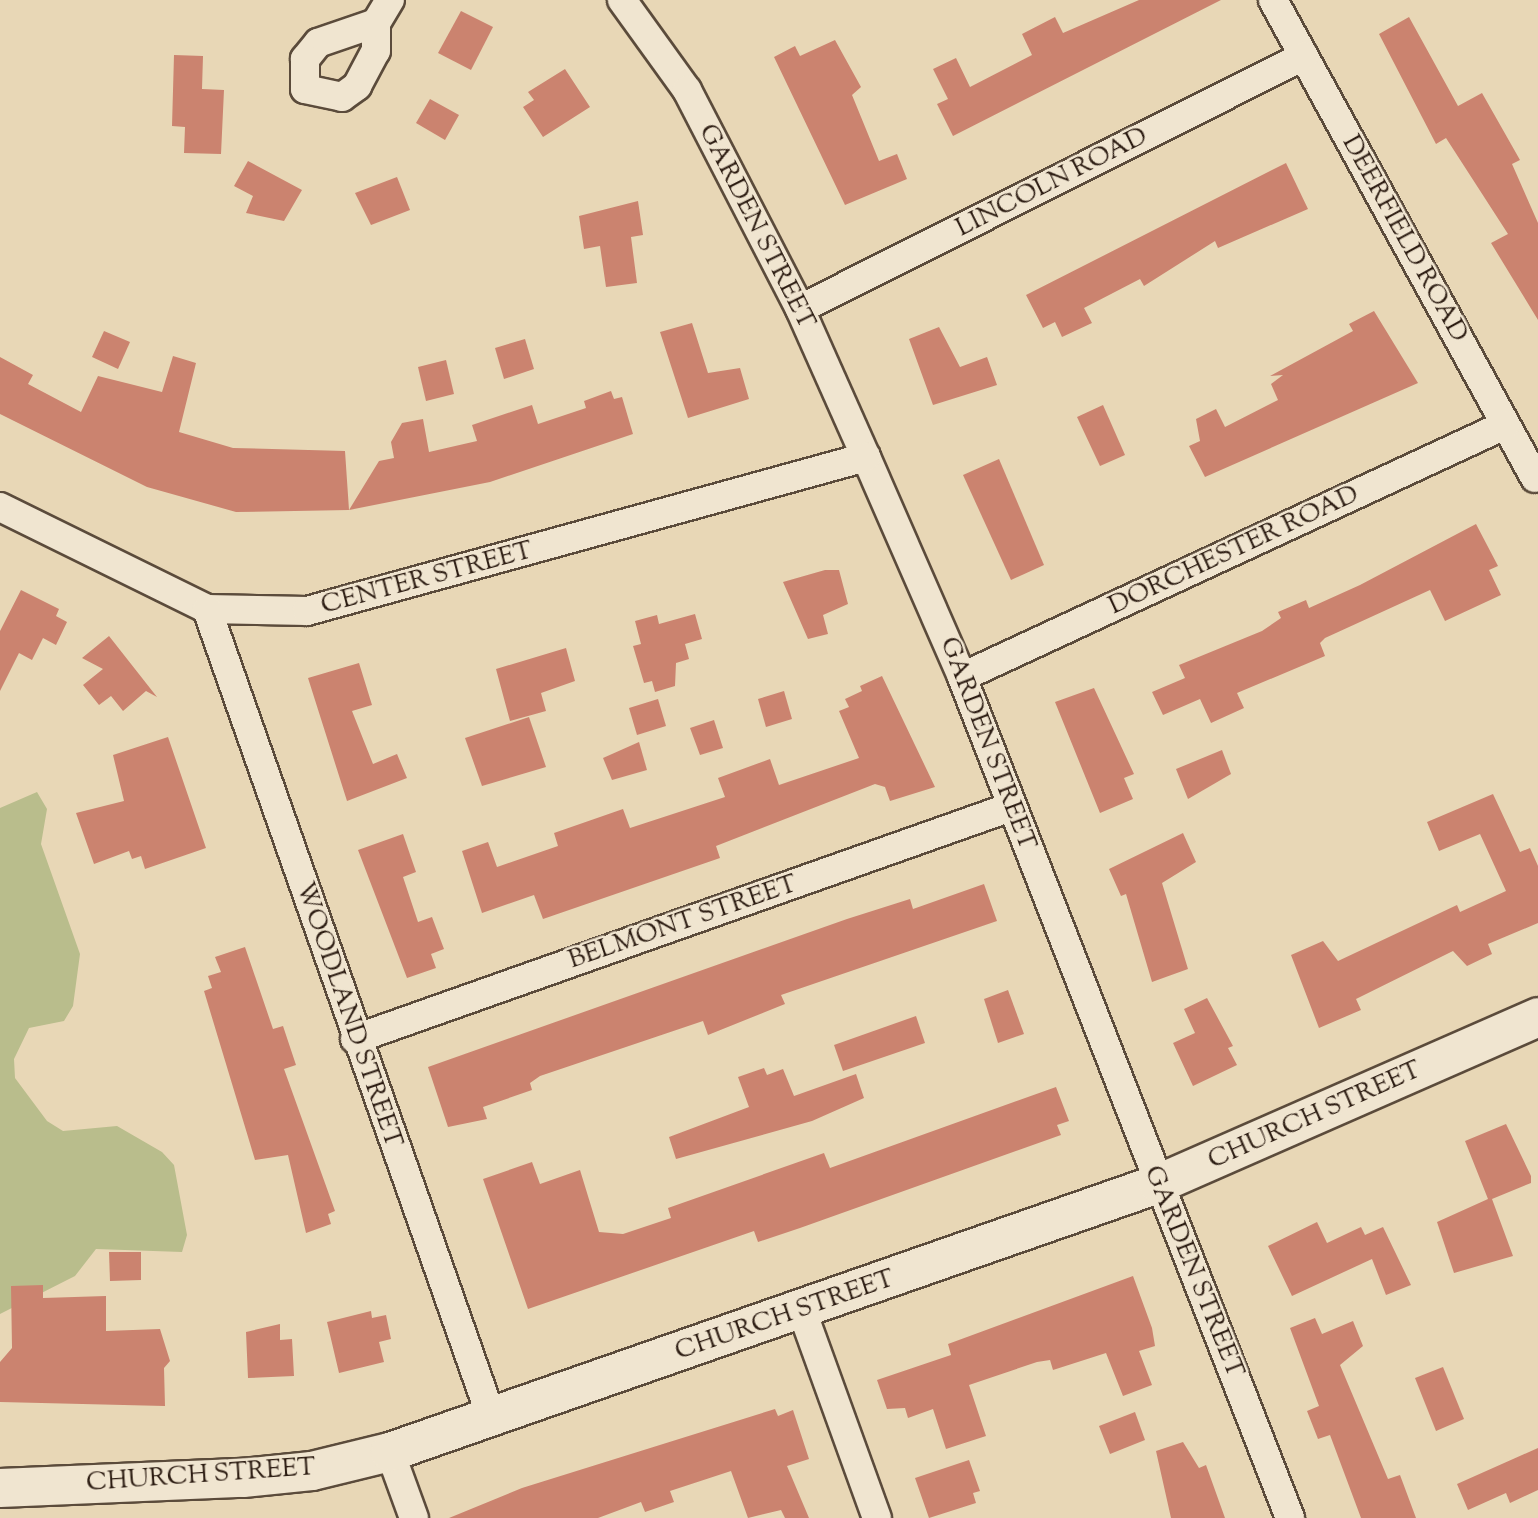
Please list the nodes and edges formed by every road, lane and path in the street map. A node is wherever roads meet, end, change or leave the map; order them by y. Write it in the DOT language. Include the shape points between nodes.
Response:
graph roads {
  1 [pos="622,0"];
  2 [pos="1273,0"];
  3 [pos="1304,56"];
  4 [pos="800,309"];
  5 [pos="1505,425"];
  6 [pos="866,457"];
  7 [pos="1535,478"];
  8 [pos="0,507"];
  9 [pos="207,610"];
  10 [pos="962,677"];
  11 [pos="1011,807"];
  12 [pos="1538,1017"];
  13 [pos="355,1040"];
  14 [pos="1158,1185"];
  15 [pos="802,1311"];
  16 [pos="492,1419"];
  17 [pos="390,1452"];
  18 [pos="0,1488"];
  19 [pos="414,1518"];
  20 [pos="877,1518"];
  21 [pos="1290,1518"];
  1 -- 4 [label="street, GARDEN STREET" via="687,90"];
  2 -- 3 [label="street, DEERFIELD ROAD"];
  3 -- 4 [label="street, LINCOLN ROAD"];
  3 -- 5 [label="street, DEERFIELD ROAD"];
  4 -- 6 [label="street, GARDEN STREET"];
  5 -- 7 [label="street, DEERFIELD ROAD"];
  5 -- 10 [label="street, DORCHESTER ROAD"];
  6 -- 9 [label="street, CENTER STREET" via="359,601 307,611"];
  6 -- 10 [label="street, GARDEN STREET"];
  8 -- 9 [label="street, CENTER STREET"];
  9 -- 13 [label="street, WOODLAND STREET"];
  10 -- 11 [label="street, GARDEN STREET"];
  11 -- 13 [label="street, BELMONT STREET"];
  11 -- 14 [label="street, GARDEN STREET"];
  12 -- 14 [label="street, CHURCH STREET"];
  13 -- 16 [label="street, WOODLAND STREET"];
  14 -- 15 [label="street, CHURCH STREET"];
  14 -- 21 [label="street, GARDEN STREET"];
  15 -- 16 [label="street, CHURCH STREET"];
  15 -- 20 [label="street"];
  16 -- 17 [label="street, CHURCH STREET"];
  17 -- 18 [label="street, CHURCH STREET" via="257,1477"];
  17 -- 19 [label="street"];
}
